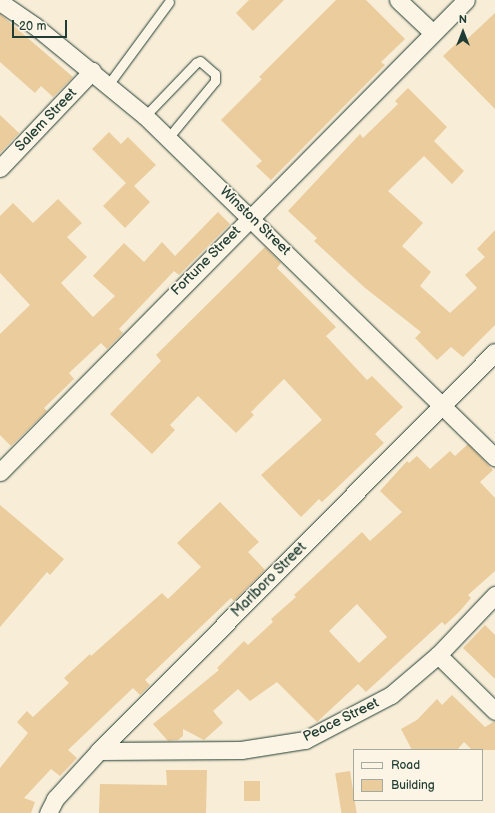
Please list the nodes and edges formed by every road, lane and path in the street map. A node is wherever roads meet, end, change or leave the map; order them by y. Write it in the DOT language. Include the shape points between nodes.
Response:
graph roads {
  1 [pos="398,0"];
  2 [pos="466,0"];
  3 [pos="0,2"];
  4 [pos="169,2"];
  5 [pos="432,32"];
  6 [pos="92,71"];
  7 [pos="108,85"];
  8 [pos="145,116"];
  9 [pos="168,138"];
  10 [pos="0,168"];
  11 [pos="250,216"];
  12 [pos="495,352"];
  13 [pos="443,404"];
  14 [pos="495,457"];
  15 [pos="0,472"];
  16 [pos="495,595"];
  17 [pos="438,655"];
  18 [pos="495,711"];
  19 [pos="99,751"];
  20 [pos="48,813"];
  1 -- 5 [label="street"];
  2 -- 5 [label="street, Fortune Street"];
  3 -- 6 [label="street, Winston Street"];
  4 -- 7 [label="lane"];
  5 -- 11 [label="street, Fortune Street"];
  6 -- 7 [label="street, Winston Street"];
  6 -- 10 [label="street, Salem Street"];
  7 -- 8 [label="street, Winston Street"];
  8 -- 9 [label="street, Winston Street"];
  8 -- 9 [label="lane" via="196,63 204,63 215,74 215,81"];
  9 -- 11 [label="street, Winston Street"];
  11 -- 13 [label="street, Winston Street"];
  11 -- 15 [label="street, Fortune Street"];
  12 -- 13 [label="street, Marlboro Street"];
  13 -- 14 [label="street, Winston Street"];
  13 -- 19 [label="street, Marlboro Street"];
  16 -- 17 [label="street, Peace Street"];
  17 -- 18 [label="street"];
  17 -- 19 [label="street, Peace Street" via="391,695 305,740 241,750"];
  19 -- 20 [label="street, Marlboro Street" via="55,799"];
}
